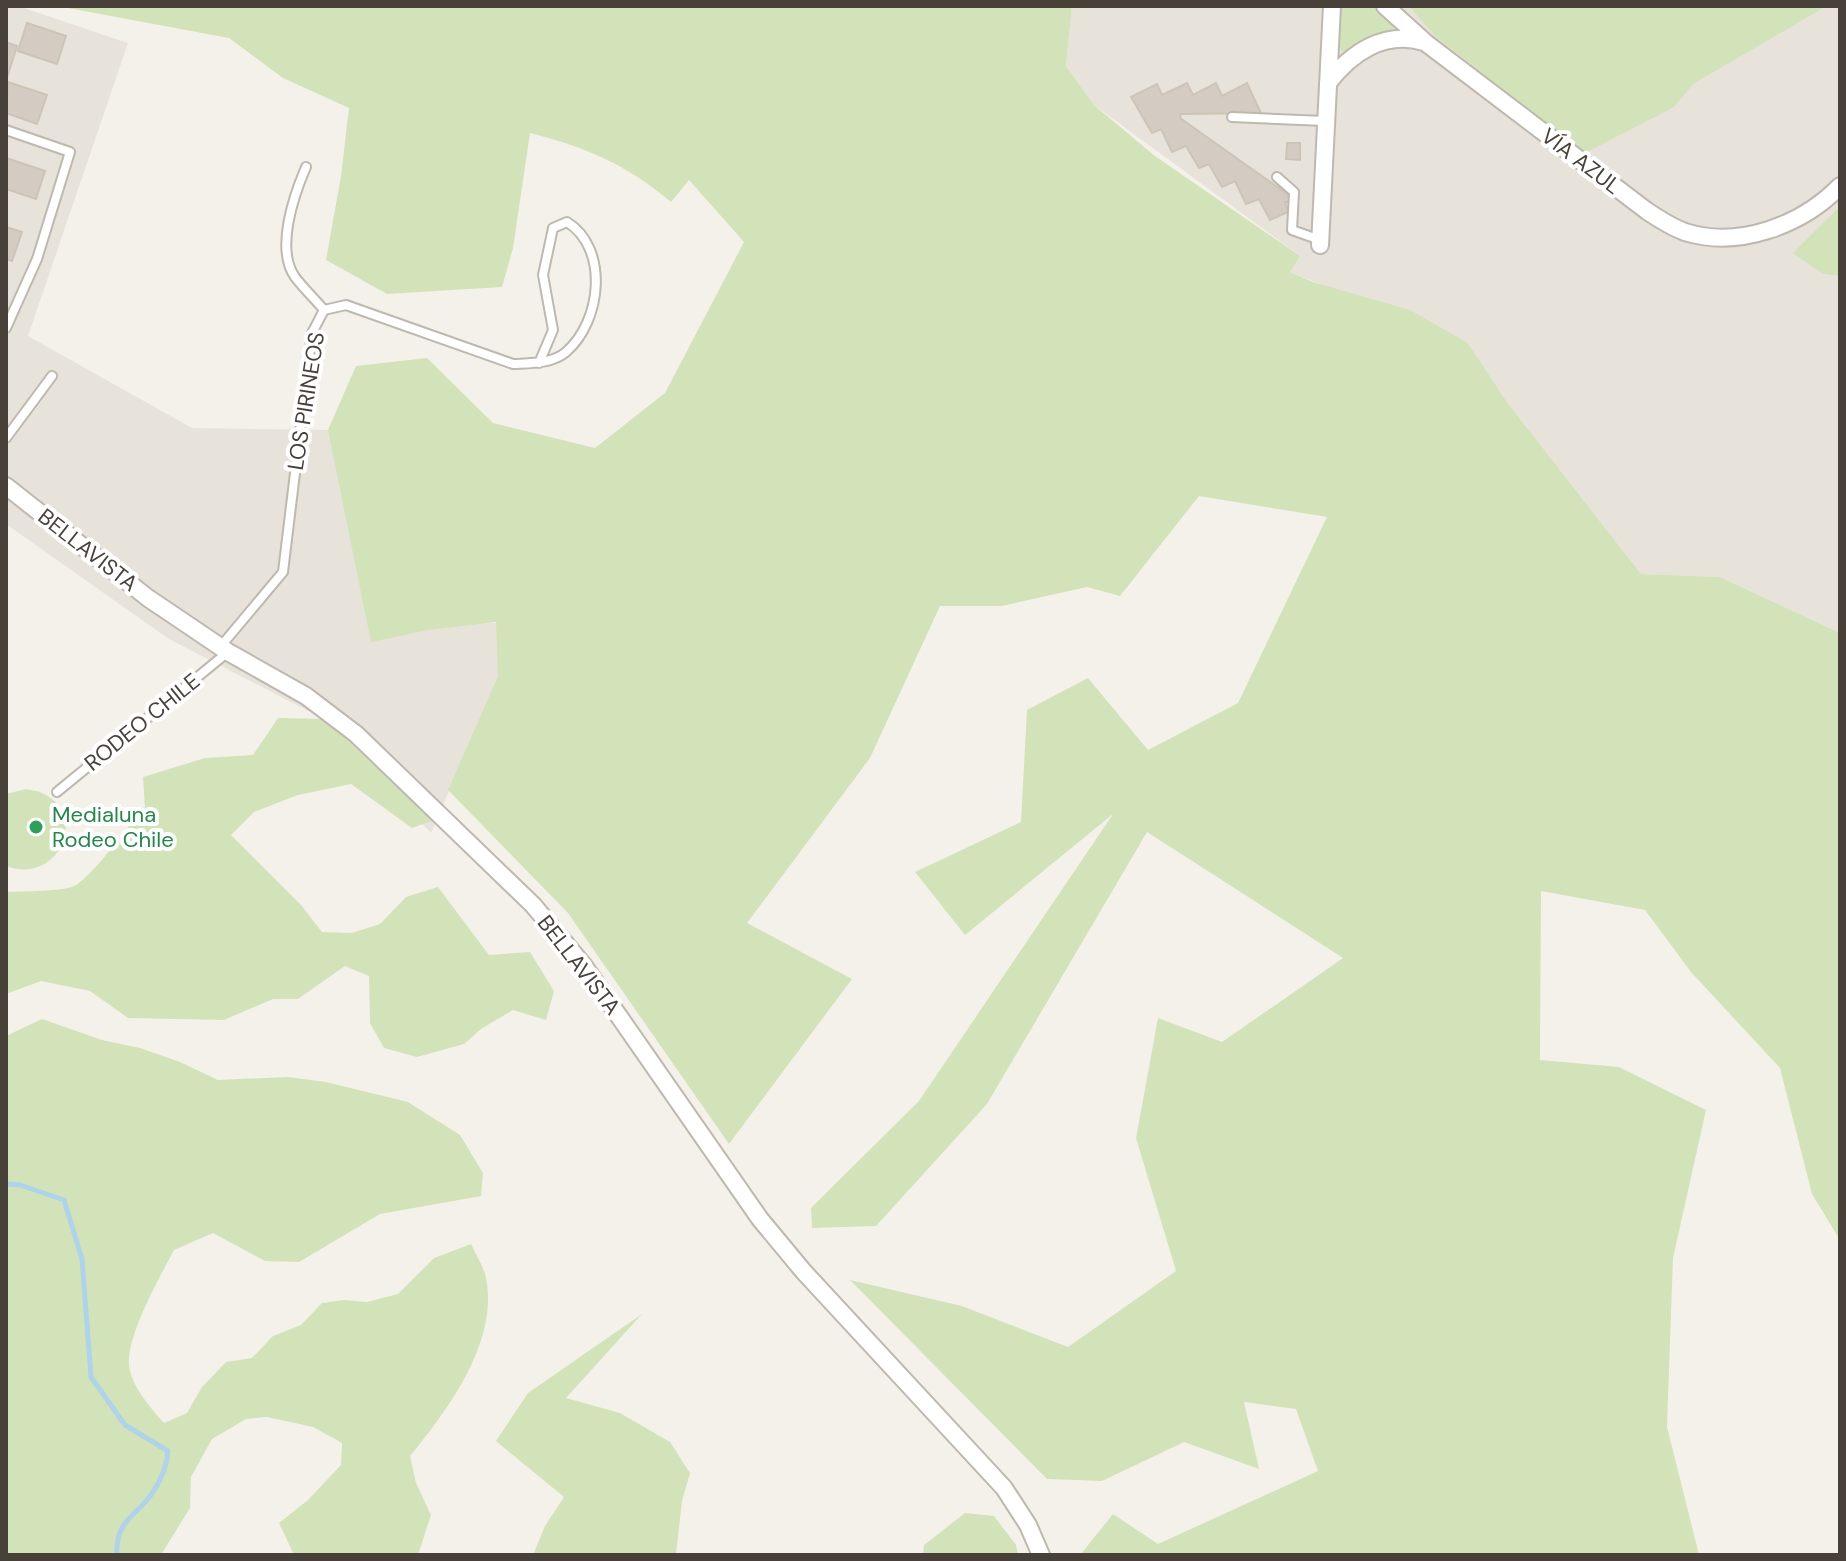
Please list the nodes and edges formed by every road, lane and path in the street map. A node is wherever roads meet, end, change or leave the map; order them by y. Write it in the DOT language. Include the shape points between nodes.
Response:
graph roads {
  1 [pos="1332,6"];
  2 [pos="1385,6"];
  3 [pos="1426,43"];
  4 [pos="1327,85"];
  5 [pos="1232,117"];
  6 [pos="1325,121"];
  7 [pos="6,130"];
  8 [pos="306,167"];
  9 [pos="1277,177"];
  10 [pos="1840,186"];
  11 [pos="1320,243"];
  12 [pos="324,310"];
  13 [pos="6,328"];
  14 [pos="539,363"];
  15 [pos="52,376"];
  16 [pos="6,438"];
  17 [pos="6,486"];
  18 [pos="224,650"];
  19 [pos="57,792"];
  20 [pos="1041,1555"];
  1 -- 4 [label="street"];
  2 -- 3 [label="street, VÍA AZUL"];
  3 -- 4 [label="street" via="1394,39 1367,47"];
  3 -- 10 [label="street, VÍA AZUL" via="1664,223 1700,235 1753,234 1812,210"];
  4 -- 6 [label="street"];
  5 -- 6 [label="lane"];
  6 -- 11 [label="street"];
  7 -- 13 [label="lane" via="70,152 37,259"];
  8 -- 12 [label="lane" via="294,196 287,249 293,274"];
  9 -- 11 [label="lane" via="1294,192 1292,230"];
  12 -- 14 [label="lane, LOS PIRINEOS" via="346,305 513,364"];
  12 -- 18 [label="lane, LOS PIRINEOS" via="312,333 283,572"];
  14 -- 14 [label="lane" via="553,330 543,275 553,228 567,222 581,230 597,270 593,299 585,329 565,353"];
  15 -- 16 [label="lane"];
  17 -- 18 [label="street, BELLAVISTA" via="148,598"];
  18 -- 19 [label="lane, RODEO CHILE"];
  18 -- 20 [label="street, BELLAVISTA" via="306,696 356,734 533,905 591,976 760,1219 1004,1488"];
}
